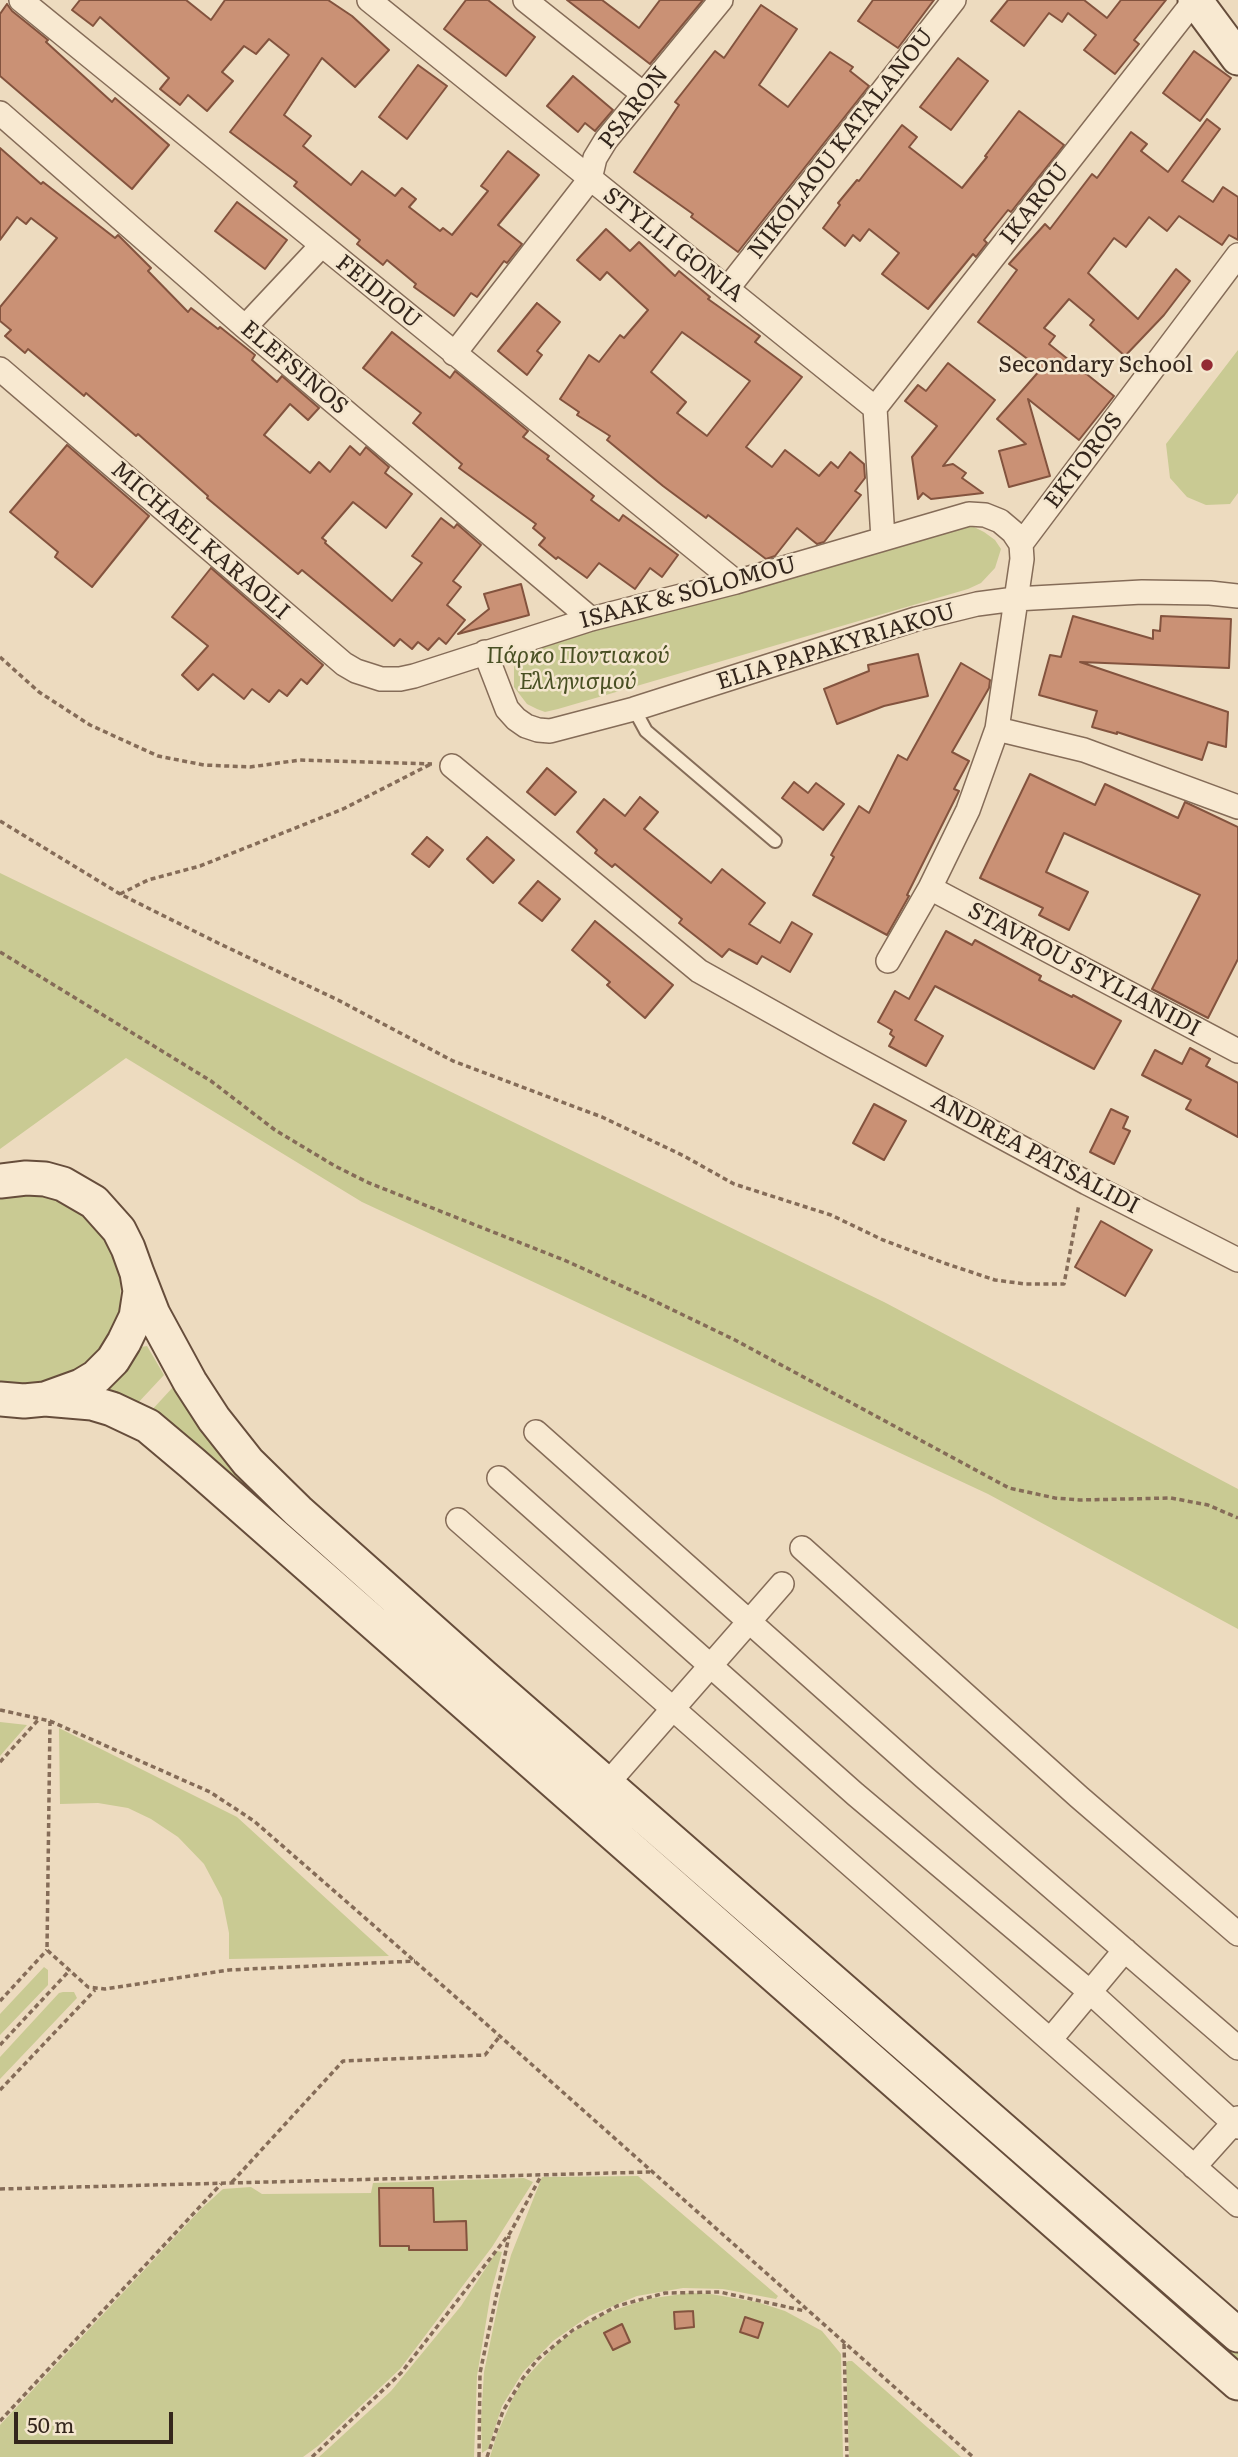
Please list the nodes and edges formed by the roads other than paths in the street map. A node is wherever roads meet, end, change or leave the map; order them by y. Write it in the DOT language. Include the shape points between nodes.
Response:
graph roads {
  1 [pos="21,0"];
  2 [pos="369,0"];
  3 [pos="524,0"];
  4 [pos="721,0"];
  5 [pos="954,0"];
  6 [pos="1195,0"];
  7 [pos="1238,58"];
  8 [pos="642,93"];
  9 [pos="0,113"];
  10 [pos="590,179"];
  11 [pos="321,246"];
  12 [pos="1238,255"];
  13 [pos="728,288"];
  14 [pos="245,327"];
  15 [pos="454,354"];
  16 [pos="0,369"];
  17 [pos="876,408"];
  18 [pos="883,539"];
  19 [pos="1021,544"];
  20 [pos="736,582"];
  21 [pos="1238,596"];
  22 [pos="1014,599"];
  23 [pos="591,619"];
  24 [pos="485,652"];
  25 [pos="414,676"];
  26 [pos="634,709"];
  27 [pos="997,729"];
  28 [pos="442,765"];
  29 [pos="1238,807"];
  30 [pos="775,841"];
  31 [pos="930,888"];
  32 [pos="888,961"];
  33 [pos="1238,1051"];
  34 [pos="0,1181"];
  35 [pos="1238,1261"];
  36 [pos="137,1273"];
  37 [pos="0,1399"];
  38 [pos="44,1399"];
  39 [pos="0,1412"];
  40 [pos="536,1432"];
  41 [pos="499,1478"];
  42 [pos="458,1520"];
  43 [pos="802,1548"];
  44 [pos="782,1584"];
  45 [pos="750,1620"];
  46 [pos="711,1665"];
  47 [pos="674,1708"];
  48 [pos="607,1784"];
  49 [pos="1238,1934"];
  50 [pos="1125,1950"];
  51 [pos="1090,1992"];
  52 [pos="1050,2040"];
  53 [pos="1238,2048"];
  54 [pos="1236,2122"];
  55 [pos="1194,2167"];
  56 [pos="1238,2205"];
  57 [pos="1238,2335"];
  58 [pos="1238,2383"];
  1 -- 11 [label="street, FEIDIOU"];
  2 -- 10 [label="street, STYLLI GONIA"];
  3 -- 8 [label="street"];
  4 -- 8 [label="street, PSARON"];
  5 -- 13 [label="street, NIKOLAOU KATALANOU"];
  6 -- 7 [label="street"];
  6 -- 17 [label="street, IKAROU"];
  8 -- 10 [label="street, PSARON" via="595,158"];
  9 -- 14 [label="street, ELEFSINOS"];
  10 -- 13 [label="street, STYLLI GONIA"];
  10 -- 15 [label="street, PSARON"];
  11 -- 14 [label="street"];
  11 -- 15 [label="street, FEIDIOU"];
  12 -- 19 [label="street, EKTOROS"];
  13 -- 17 [label="street, STYLLI GONIA"];
  14 -- 23 [label="street, ELEFSINOS"];
  15 -- 20 [label="street, FEIDIOU"];
  16 -- 25 [label="street, MICHAEL KARAOLI" via="344,664 381,679"];
  17 -- 18 [label="street"];
  18 -- 19 [label="street" via="969,514 1000,521"];
  18 -- 20 [label="street, ISAAK & SOLOMOU"];
  19 -- 22 [label="street"];
  20 -- 23 [label="street, ISAAK & SOLOMOU"];
  21 -- 22 [label="street, ELIA PAPAKYRIAKOU" via="1175,592"];
  22 -- 26 [label="street, ELIA PAPAKYRIAKOU" via="916,619"];
  22 -- 27 [label="street"];
  23 -- 24 [label="street, ISAAK & SOLOMOU"];
  24 -- 25 [label="street, ISAAK & SOLOMOU"];
  24 -- 26 [label="street, ELIA PAPAKYRIAKOU" via="508,709 526,726 559,730"];
  26 -- 30 [label="lane" via="646,732"];
  27 -- 29 [label="street" via="1084,750"];
  27 -- 31 [label="street" via="968,810"];
  28 -- 35 [label="street, ANDREA PATSALIDI" via="699,971"];
  31 -- 32 [label="street"];
  31 -- 33 [label="street, STAVROU STYLIANIDI"];
  34 -- 36 [label="street" via="45,1179 94,1202 119,1230"];
  36 -- 38 [label="street" via="138,1309 113,1360 81,1386"];
  36 -- 48 [label="street" via="153,1314 190,1382 247,1462"];
  37 -- 38 [label="street"];
  38 -- 39 [label="street"];
  38 -- 58 [label="street" via="112,1409 148,1426"];
  40 -- 45 [label="street"];
  41 -- 46 [label="street"];
  42 -- 47 [label="street"];
  43 -- 49 [label="street"];
  44 -- 45 [label="street"];
  45 -- 46 [label="street"];
  45 -- 50 [label="street"];
  46 -- 47 [label="street"];
  46 -- 51 [label="street" via="855,1794"];
  47 -- 48 [label="street"];
  47 -- 52 [label="street"];
  48 -- 57 [label="street"];
  50 -- 51 [label="street"];
  50 -- 53 [label="street"];
  51 -- 52 [label="street"];
  51 -- 54 [label="street"];
  52 -- 55 [label="street"];
  54 -- 55 [label="street"];
  55 -- 56 [label="street"];
}
